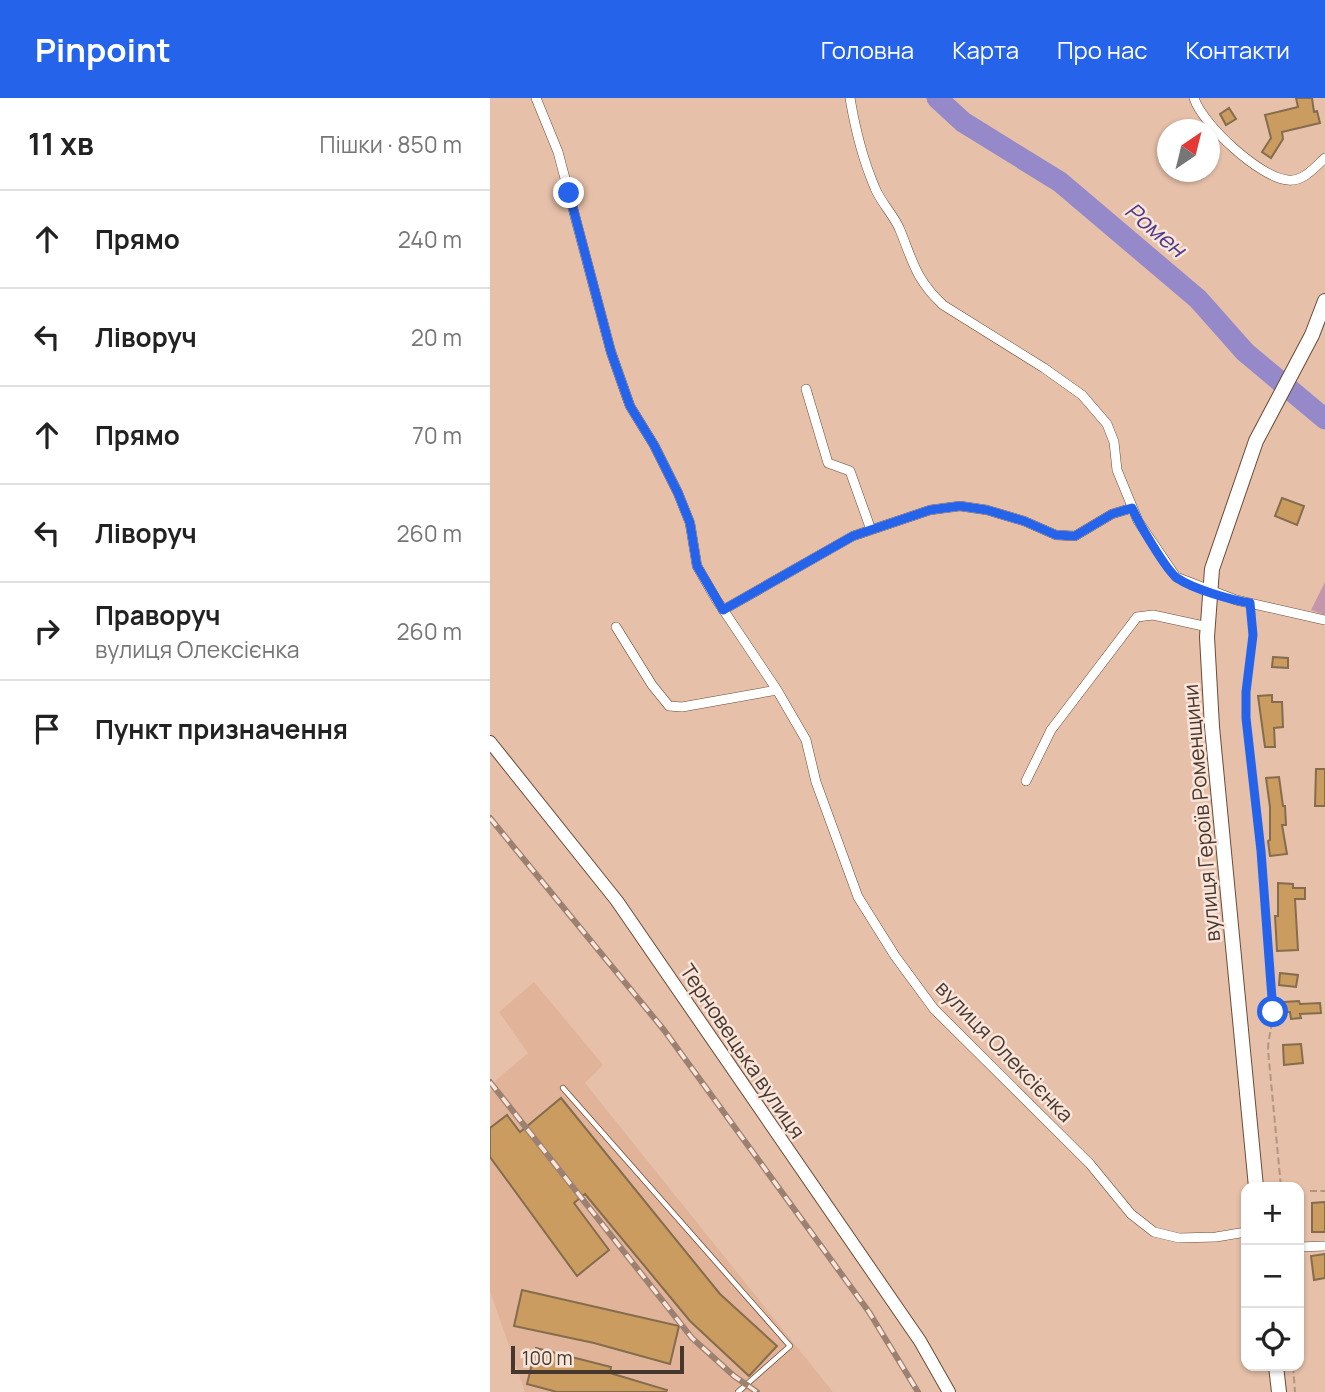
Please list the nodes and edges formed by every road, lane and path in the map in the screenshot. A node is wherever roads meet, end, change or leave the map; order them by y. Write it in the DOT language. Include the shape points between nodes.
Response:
graph roads {
  1 [pos="536,98"];
  2 [pos="850,98"];
  3 [pos="1194,98"];
  4 [pos="1325,158"];
  5 [pos="1325,301"];
  6 [pos="806,389"];
  7 [pos="1132,508"];
  8 [pos="871,530"];
  9 [pos="1210,592"];
  10 [pos="1250,603"];
  11 [pos="723,610"];
  12 [pos="1325,620"];
  13 [pos="617,627"];
  14 [pos="1208,627"];
  15 [pos="777,690"];
  16 [pos="490,742"];
  17 [pos="1026,781"];
  18 [pos="563,1088"];
  19 [pos="1256,1182"];
  20 [pos="1280,1182"];
  21 [pos="1310,1191"];
  22 [pos="1325,1191"];
  23 [pos="1241,1234"];
  24 [pos="1325,1246"];
  25 [pos="1304,1247"];
  26 [pos="1277,1371"];
  27 [pos="1293,1371"];
  28 [pos="738,1392"];
  29 [pos="949,1392"];
  30 [pos="1279,1392"];
  31 [pos="1295,1392"];
  1 -- 11 [label="street, вулиця Олексієнка" via="558,152 611,352 630,406 678,493 690,523 697,566"];
  2 -- 7 [label="street" via="875,189 899,227 912,265 929,292 1082,395 1107,424 1116,470"];
  3 -- 4 [label="street" via="1223,139 1259,169 1288,180 1305,176"];
  5 -- 9 [label="main road, вулиця Героїв Роменщини" via="1256,441 1212,569"];
  6 -- 8 [label="street" via="828,463 850,471"];
  7 -- 8 [label="street" via="1075,536 1056,535 1000,514 960,506 930,510"];
  7 -- 9 [label="street" via="1176,577"];
  8 -- 11 [label="street"];
  9 -- 10 [label="street"];
  9 -- 14 [label="main road, вулиця Героїв Роменщини"];
  10 -- 12 [label="street"];
  10 -- 20 [label="path" via="1253,635 1246,718 1273,1012 1268,1040"];
  11 -- 15 [label="street, вулиця Олексієнка"];
  13 -- 15 [label="street" via="670,706"];
  14 -- 17 [label="street" via="1153,615 1137,617 1051,730"];
  14 -- 19 [label="main road, вулиця Героїв Роменщини" via="1212,727"];
  15 -- 23 [label="street, вулиця Олексієнка" via="807,740 816,782 858,897 934,1009 1090,1164 1131,1214 1154,1232 1179,1238"];
  16 -- 29 [label="main road, Терновецька вулиця" via="617,901 920,1342"];
  18 -- 28 [label="lane" via="790,1346"];
  21 -- 22 [label="path"];
  24 -- 25 [label="street"];
  26 -- 30 [label="main road"];
  27 -- 31 [label="path"];
}
